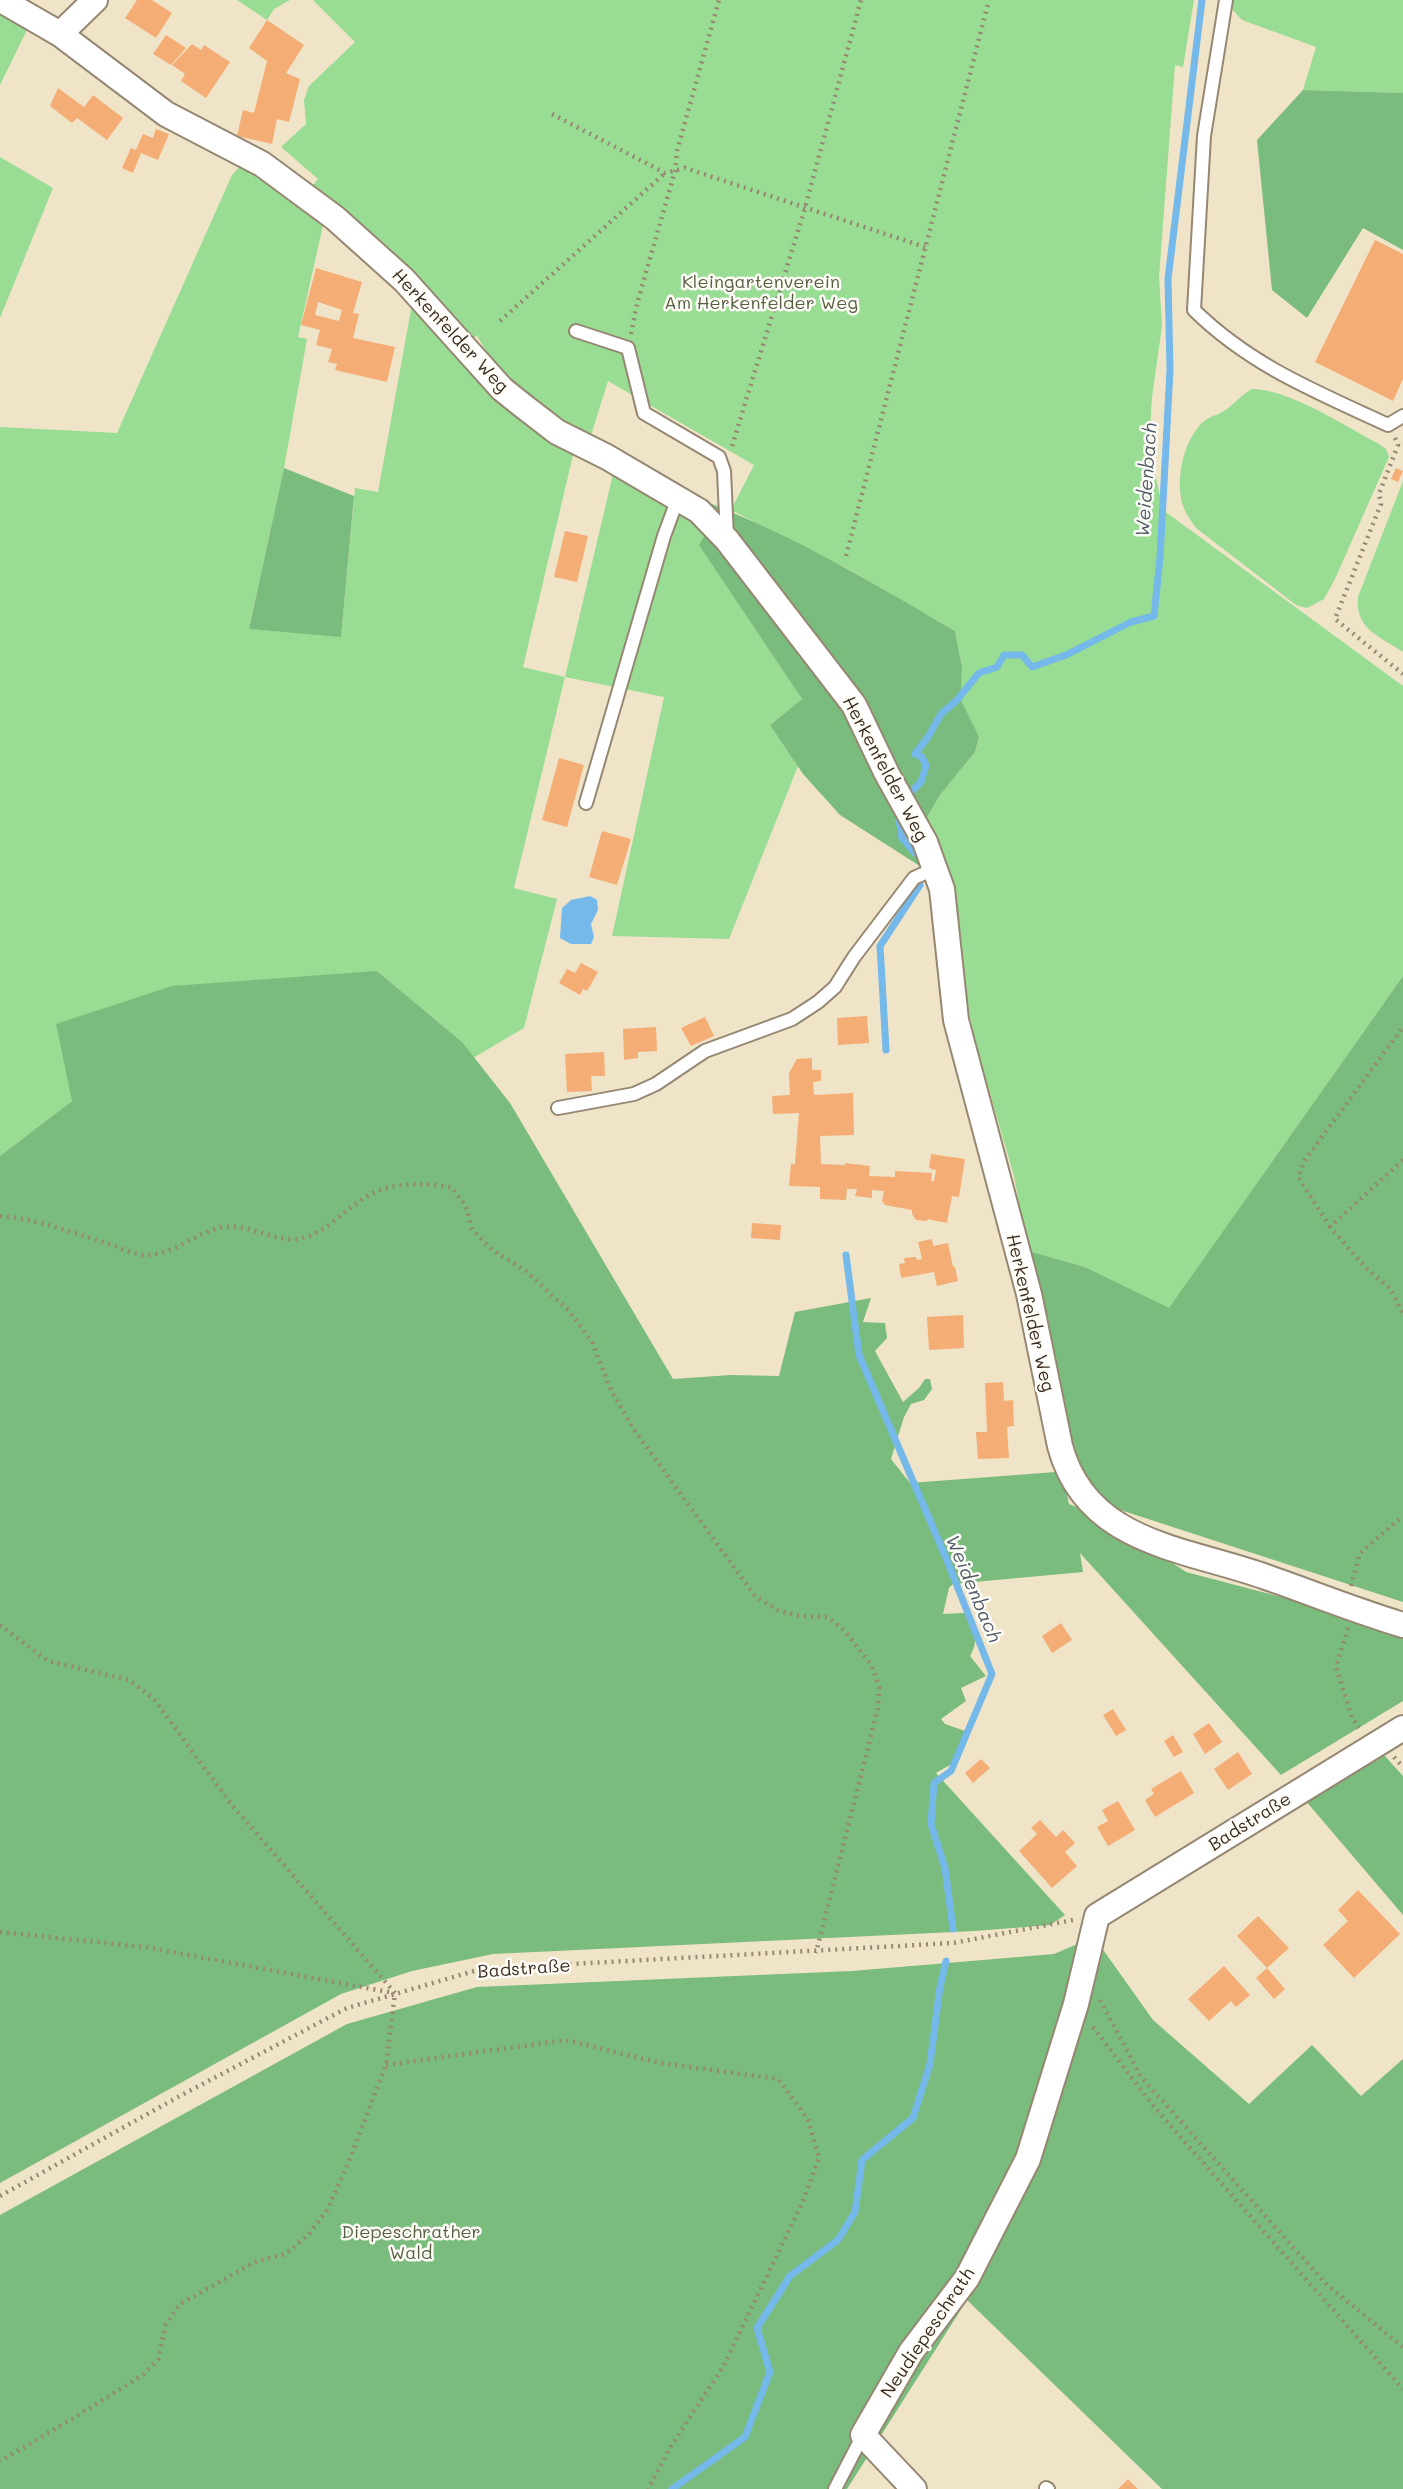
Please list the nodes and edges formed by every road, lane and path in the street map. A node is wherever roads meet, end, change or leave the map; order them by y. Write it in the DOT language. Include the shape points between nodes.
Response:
graph roads {
  1 [pos="1,0"];
  2 [pos="95,0"];
  3 [pos="719,0"];
  4 [pos="861,0"];
  5 [pos="989,0"];
  6 [pos="1226,0"];
  7 [pos="61,34"];
  8 [pos="552,114"];
  9 [pos="675,170"];
  10 [pos="665,173"];
  11 [pos="805,208"];
  12 [pos="925,247"];
  13 [pos="500,321"];
  14 [pos="576,331"];
  15 [pos="628,348"];
  16 [pos="1403,416"];
  17 [pos="1388,425"];
  18 [pos="724,471"];
  19 [pos="678,498"];
  20 [pos="727,540"];
  21 [pos="846,556"];
  22 [pos="1403,674"];
  23 [pos="586,803"];
  24 [pos="936,868"];
  25 [pos="1403,1027"];
  26 [pos="558,1108"];
  27 [pos="1403,1160"];
  28 [pos="0,1216"];
  29 [pos="1330,1227"];
  30 [pos="1403,1314"];
  31 [pos="1403,1516"];
  32 [pos="1349,1608"];
  33 [pos="0,1625"];
  34 [pos="1403,1625"];
  35 [pos="1403,1728"];
  36 [pos="1376,1744"];
  37 [pos="1403,1767"];
  38 [pos="1097,1916"];
  39 [pos="0,1932"];
  40 [pos="816,1952"];
  41 [pos="1083,1969"];
  42 [pos="395,1993"];
  43 [pos="1076,2004"];
  44 [pos="386,2065"];
  45 [pos="0,2196"];
  46 [pos="1403,2347"];
  47 [pos="1403,2389"];
  48 [pos="863,2435"];
  49 [pos="0,2461"];
  50 [pos="648,2489"];
  51 [pos="835,2489"];
  52 [pos="914,2489"];
  1 -- 7 [label="street, Herkenfelder Weg"];
  2 -- 7 [label="street"];
  3 -- 9 [label="path"];
  4 -- 11 [label="path"];
  5 -- 12 [label="path"];
  6 -- 17 [label="lane" via="1204,136 1194,310 1217,333 1269,369"];
  7 -- 19 [label="street, Herkenfelder Weg" via="166,114 262,164 335,218 404,280 502,389 557,432"];
  8 -- 10 [label="path"];
  9 -- 10 [label="path"];
  9 -- 11 [label="path" via="685,168"];
  9 -- 15 [label="path"];
  10 -- 13 [label="path"];
  11 -- 12 [label="path"];
  11 -- 18 [label="path"];
  12 -- 21 [label="path"];
  14 -- 15 [label="lane"];
  15 -- 18 [label="lane" via="644,414 719,457"];
  16 -- 17 [label="lane"];
  17 -- 22 [label="path" via="1398,445 1379,494 1381,504 1335,619"];
  18 -- 20 [label="lane"];
  19 -- 20 [label="street, Herkenfelder Weg"];
  19 -- 23 [label="lane"];
  20 -- 24 [label="street, Herkenfelder Weg" via="854,705"];
  24 -- 26 [label="lane" via="914,878 835,986 792,1019 705,1051 634,1094"];
  24 -- 32 [label="street, Herkenfelder Weg" via="945,906 956,1020 1029,1294 1066,1469 1077,1489 1144,1540 1264,1576"];
  25 -- 29 [label="path" via="1305,1160 1298,1177"];
  27 -- 29 [label="path"];
  28 -- 40 [label="path" via="69,1231 144,1255 224,1227 295,1239 316,1233 365,1197 397,1184 451,1187 466,1206 472,1229 570,1312 592,1342 611,1390 634,1430 755,1596 779,1611 827,1617 845,1631 872,1666 879,1688 878,1708"];
  29 -- 30 [label="path" via="1390,1288"];
  31 -- 32 [label="path" via="1360,1553"];
  32 -- 34 [label="street, Herkenfelder Weg"];
  32 -- 36 [label="path" via="1336,1668 1352,1718 1367,1741"];
  33 -- 42 [label="path" via="48,1661 129,1680 153,1698 231,1804"];
  35 -- 36 [label="street, Badstraße"];
  36 -- 37 [label="path"];
  36 -- 38 [label="street, Badstraße"];
  38 -- 40 [label="path, Badstraße" via="953,1943"];
  38 -- 41 [label="street"];
  39 -- 42 [label="path" via="145,1947"];
  40 -- 42 [label="path, Badstraße" via="481,1969"];
  41 -- 43 [label="street"];
  41 -- 46 [label="path" via="1141,2077 1327,2285"];
  42 -- 44 [label="path"];
  42 -- 45 [label="path, Badstraße" via="335,2014"];
  43 -- 47 [label="path" via="1154,2107"];
  43 -- 48 [label="street, Neudiepeschrath" via="1028,2159 967,2278 911,2352"];
  44 -- 49 [label="path" via="327,2210 309,2234 286,2254 257,2261 180,2304 166,2324 158,2358 144,2374"];
  44 -- 50 [label="path" via="566,2040 660,2063 778,2079 808,2119 819,2158 803,2201 723,2367"];
  48 -- 51 [label="lane"];
  48 -- 52 [label="street"];
}
